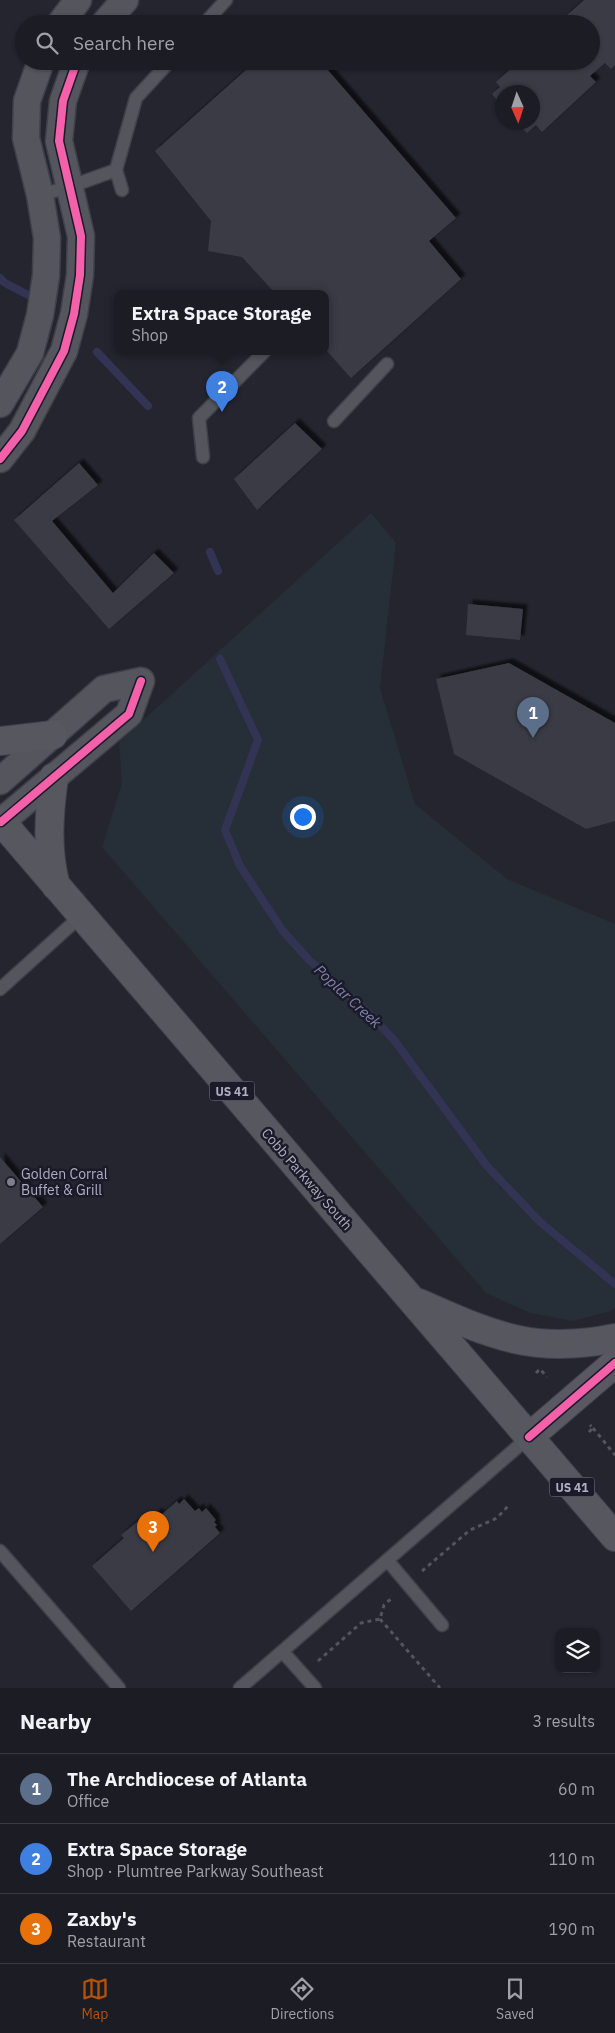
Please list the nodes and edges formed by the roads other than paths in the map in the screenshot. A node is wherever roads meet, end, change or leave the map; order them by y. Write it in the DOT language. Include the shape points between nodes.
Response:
graph roads {
  1 [pos="78,0"];
  2 [pos="125,0"];
  3 [pos="226,0"];
  4 [pos="67,15"];
  5 [pos="112,15"];
  6 [pos="212,15"];
  7 [pos="37,70"];
  8 [pos="74,70"];
  9 [pos="162,70"];
  10 [pos="116,170"];
  11 [pos="69,187"];
  12 [pos="122,190"];
  13 [pos="40,195"];
  14 [pos="261,355"];
  15 [pos="387,364"];
  16 [pos="0,404"];
  17 [pos="334,421"];
  18 [pos="203,458"];
  19 [pos="0,459"];
  20 [pos="52,735"];
  21 [pos="0,741"];
  22 [pos="54,777"];
  23 [pos="0,781"];
  24 [pos="1,821"];
  25 [pos="56,886"];
  26 [pos="82,915"];
  27 [pos="0,989"];
  28 [pos="411,1299"];
  29 [pos="615,1338"];
  30 [pos="615,1363"];
  31 [pos="529,1437"];
  32 [pos="615,1537"];
  33 [pos="0,1551"];
  34 [pos="388,1561"];
  35 [pos="442,1625"];
  36 [pos="283,1652"];
  37 [pos="119,1688"];
  38 [pos="240,1688"];
  39 [pos="315,1688"];
  1 -- 4 [label="street"];
  2 -- 5 [label="street"];
  3 -- 6 [label="lane"];
  7 -- 13 [label="street" via="26,101 26,138"];
  8 -- 11 [label="street" via="63,101 59,141"];
  9 -- 10 [label="lane" via="136,98"];
  10 -- 11 [label="lane"];
  10 -- 12 [label="lane"];
  11 -- 13 [label="lane"];
  11 -- 19 [label="street" via="81,236 74,314 64,351 22,431"];
  13 -- 16 [label="street" via="47,238 40,315 30,353"];
  14 -- 18 [label="lane" via="199,418"];
  15 -- 17 [label="lane"];
  20 -- 21 [label="main road"];
  20 -- 22 [label="street" via="104,689 141,681 129,714"];
  20 -- 23 [label="street"];
  22 -- 24 [label="street"];
  22 -- 25 [label="main road" via="50,845"];
  24 -- 25 [label="main road, Cobb Parkway South / US 41"];
  25 -- 26 [label="main road, Cobb Parkway South / US 41"];
  26 -- 27 [label="lane"];
  26 -- 28 [label="main road, Cobb Parkway South / US 41"];
  28 -- 29 [label="main road" via="471,1326 520,1341 571,1345"];
  28 -- 31 [label="main road, Cobb Parkway South / US 41"];
  30 -- 31 [label="street"];
  31 -- 32 [label="main road, Cobb Parkway South / US 41"];
  31 -- 34 [label="lane"];
  33 -- 37 [label="lane"];
  34 -- 35 [label="lane"];
  34 -- 36 [label="lane"];
  36 -- 38 [label="lane"];
  36 -- 39 [label="lane"];
}
